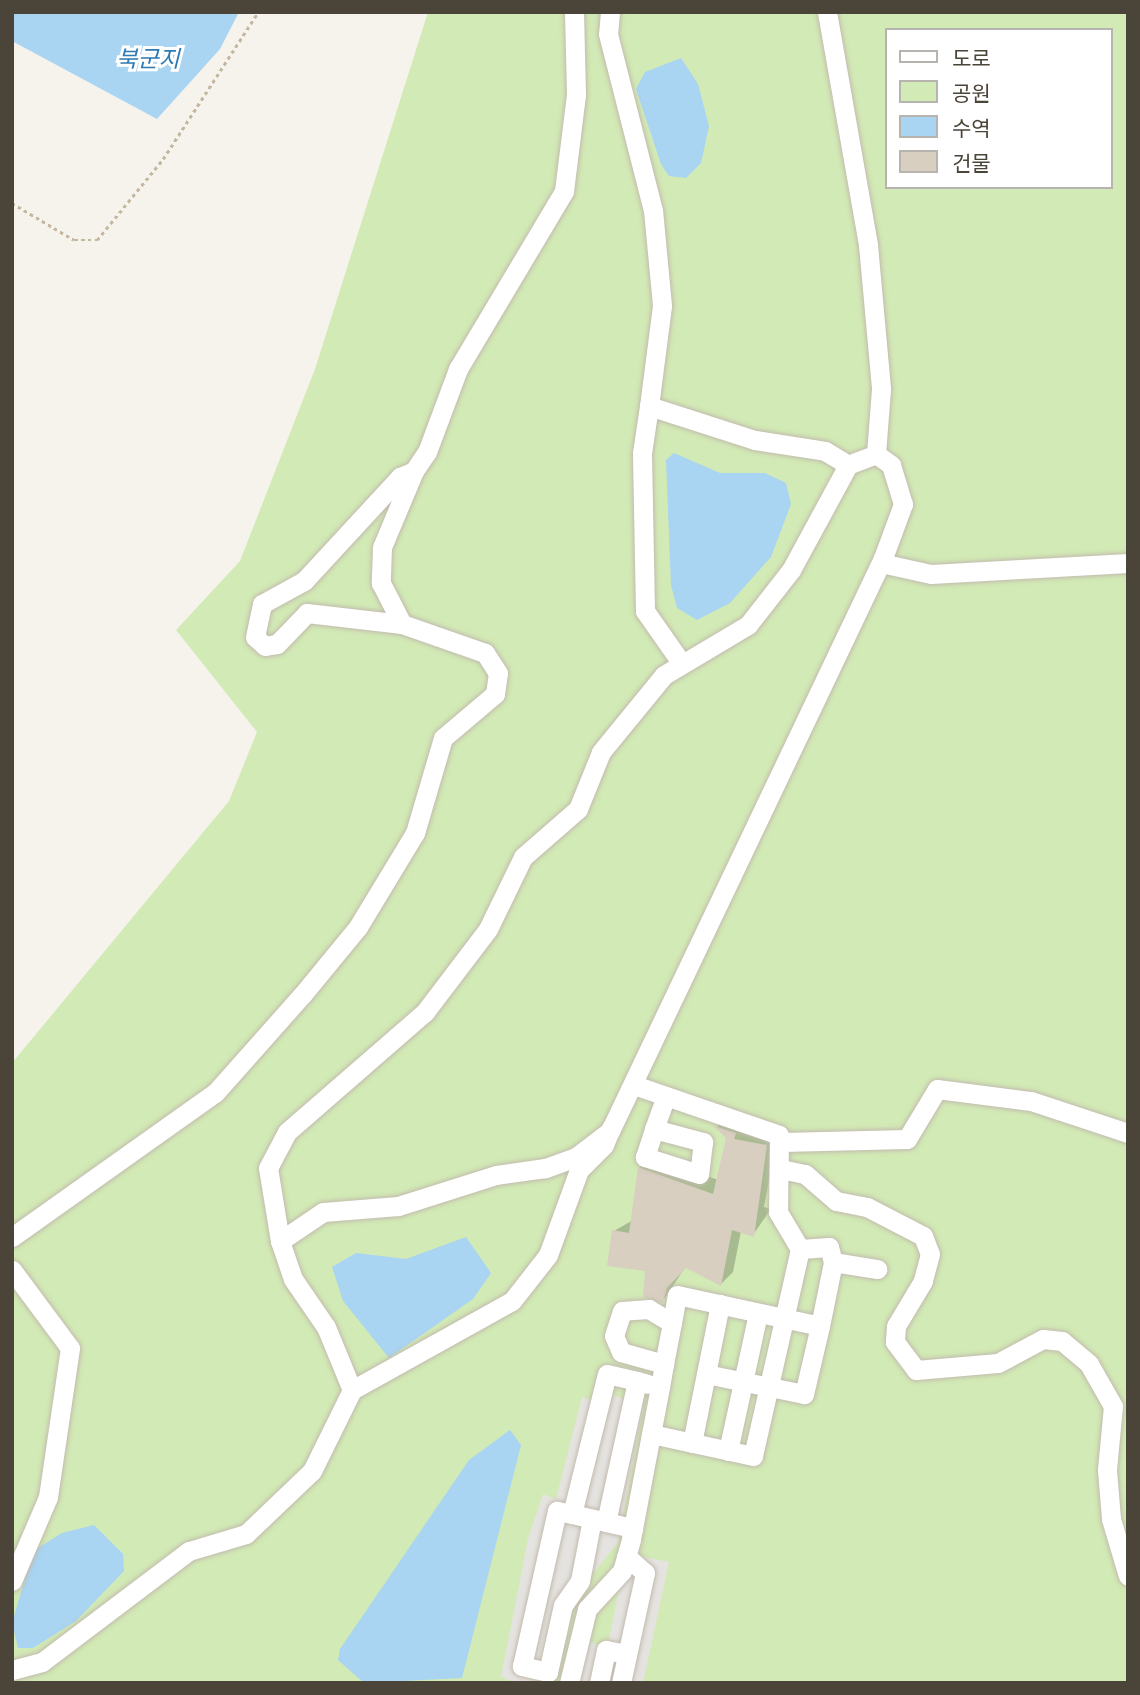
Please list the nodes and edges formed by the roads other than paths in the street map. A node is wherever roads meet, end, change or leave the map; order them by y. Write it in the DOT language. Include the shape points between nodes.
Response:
graph roads {
  1 [pos="574,12"];
  2 [pos="610,12"];
  3 [pos="827,12"];
  4 [pos="649,406"];
  5 [pos="876,454"];
  6 [pos="848,465"];
  7 [pos="414,471"];
  8 [pos="881,563"];
  9 [pos="1128,563"];
  10 [pos="402,624"];
  11 [pos="680,661"];
  12 [pos="634,1085"];
  13 [pos="666,1096"];
  14 [pos="611,1128"];
  15 [pos="654,1129"];
  16 [pos="1128,1133"];
  17 [pos="781,1142"];
  18 [pos="781,1169"];
  19 [pos="12,1237"];
  20 [pos="279,1241"];
  21 [pos="800,1249"];
  22 [pos="833,1262"];
  23 [pos="877,1269"];
  24 [pos="12,1270"];
  25 [pos="12,1301"];
  26 [pos="36,1304"];
  27 [pos="720,1304"];
  28 [pos="758,1312"];
  29 [pos="785,1318"];
  30 [pos="672,1323"];
  31 [pos="820,1326"];
  32 [pos="614,1336"];
  33 [pos="664,1364"];
  34 [pos="607,1374"];
  35 [pos="706,1374"];
  36 [pos="637,1381"];
  37 [pos="743,1383"];
  38 [pos="660,1387"];
  39 [pos="768,1389"];
  40 [pos="352,1390"];
  41 [pos="651,1434"];
  42 [pos="692,1443"];
  43 [pos="728,1451"];
  44 [pos="572,1514"];
  45 [pos="599,1520"];
  46 [pos="633,1528"];
  47 [pos="626,1556"];
  48 [pos="1128,1576"];
  49 [pos="12,1581"];
  50 [pos="626,1654"];
  51 [pos="12,1670"];
  52 [pos="569,1683"];
  53 [pos="599,1683"];
  54 [pos="621,1683"];
  1 -- 7 [label="lane" via="576,94 564,191 458,369 427,452"];
  2 -- 4 [label="lane" via="608,34 653,210 662,306"];
  3 -- 5 [label="lane" via="868,245 881,389"];
  4 -- 6 [label="lane" via="755,440 825,451"];
  4 -- 11 [label="lane" via="642,453 645,611"];
  5 -- 6 [label="lane"];
  5 -- 8 [label="lane" via="891,465 903,504"];
  6 -- 11 [label="lane" via="791,570 748,625"];
  7 -- 10 [label="lane" via="382,547 381,583"];
  7 -- 10 [label="lane" via="400,477 304,581 262,604 255,621 256,637 265,646 293,635 307,613"];
  8 -- 9 [label="lane" via="931,574"];
  8 -- 12 [label="lane"];
  10 -- 19 [label="lane" via="485,653 498,673 495,694 443,738 415,833 358,927 215,1093"];
  11 -- 20 [label="lane" via="601,752 578,809 523,857 488,929 425,1012 287,1132 268,1168"];
  12 -- 13 [label="lane"];
  12 -- 14 [label="lane"];
  13 -- 15 [label="lane"];
  13 -- 17 [label="lane" via="779,1135"];
  14 -- 20 [label="lane" via="576,1157 545,1168 496,1175 398,1206 323,1212"];
  14 -- 40 [label="lane" via="579,1170 548,1255 512,1301"];
  16 -- 17 [label="lane" via="1031,1101 937,1089 907,1139"];
  17 -- 18 [label="lane"];
  18 -- 21 [label="lane" via="778,1212"];
  18 -- 48 [label="lane" via="805,1174 836,1201 867,1207 923,1236 930,1254 923,1281 896,1326 895,1342 916,1370 998,1363 1043,1339 1062,1340 1089,1364 1113,1406 1107,1470 1111,1519"];
  20 -- 40 [label="lane" via="292,1279 326,1327"];
  21 -- 22 [label="lane" via="830,1247"];
  21 -- 29 [label="lane"];
  22 -- 23 [label="lane"];
  22 -- 31 [label="lane"];
  24 -- 26 [label="lane"];
  25 -- 26 [label="lane"];
  26 -- 49 [label="lane" via="70,1348 69,1377 48,1497"];
  27 -- 28 [label="lane"];
  27 -- 30 [label="lane" via="677,1295"];
  27 -- 35 [label="lane"];
  28 -- 29 [label="lane"];
  28 -- 37 [label="lane"];
  29 -- 31 [label="lane"];
  29 -- 39 [label="lane"];
  30 -- 32 [label="lane" via="649,1310 621,1311"];
  30 -- 33 [label="lane"];
  31 -- 39 [label="lane" via="804,1394"];
  32 -- 33 [label="lane" via="621,1352"];
  32 -- 34 [label="lane"];
  33 -- 38 [label="lane"];
  34 -- 36 [label="lane"];
  34 -- 44 [label="lane"];
  35 -- 37 [label="lane"];
  35 -- 42 [label="lane"];
  36 -- 38 [label="lane"];
  36 -- 45 [label="lane"];
  37 -- 39 [label="lane"];
  37 -- 43 [label="lane"];
  38 -- 41 [label="lane"];
  39 -- 43 [label="lane" via="753,1456"];
  40 -- 51 [label="lane" via="312,1471 246,1534 189,1551 42,1662"];
  41 -- 42 [label="lane"];
  41 -- 46 [label="lane"];
  42 -- 43 [label="lane"];
  44 -- 45 [label="lane"];
  44 -- 45 [label="lane" via="557,1511 522,1666 548,1672 563,1605 580,1581"];
  45 -- 46 [label="lane"];
  46 -- 47 [label="lane"];
  47 -- 50 [label="lane" via="645,1573"];
  47 -- 52 [label="lane" via="622,1571 587,1609"];
  50 -- 53 [label="lane" via="607,1650"];
  50 -- 54 [label="lane"];
}
